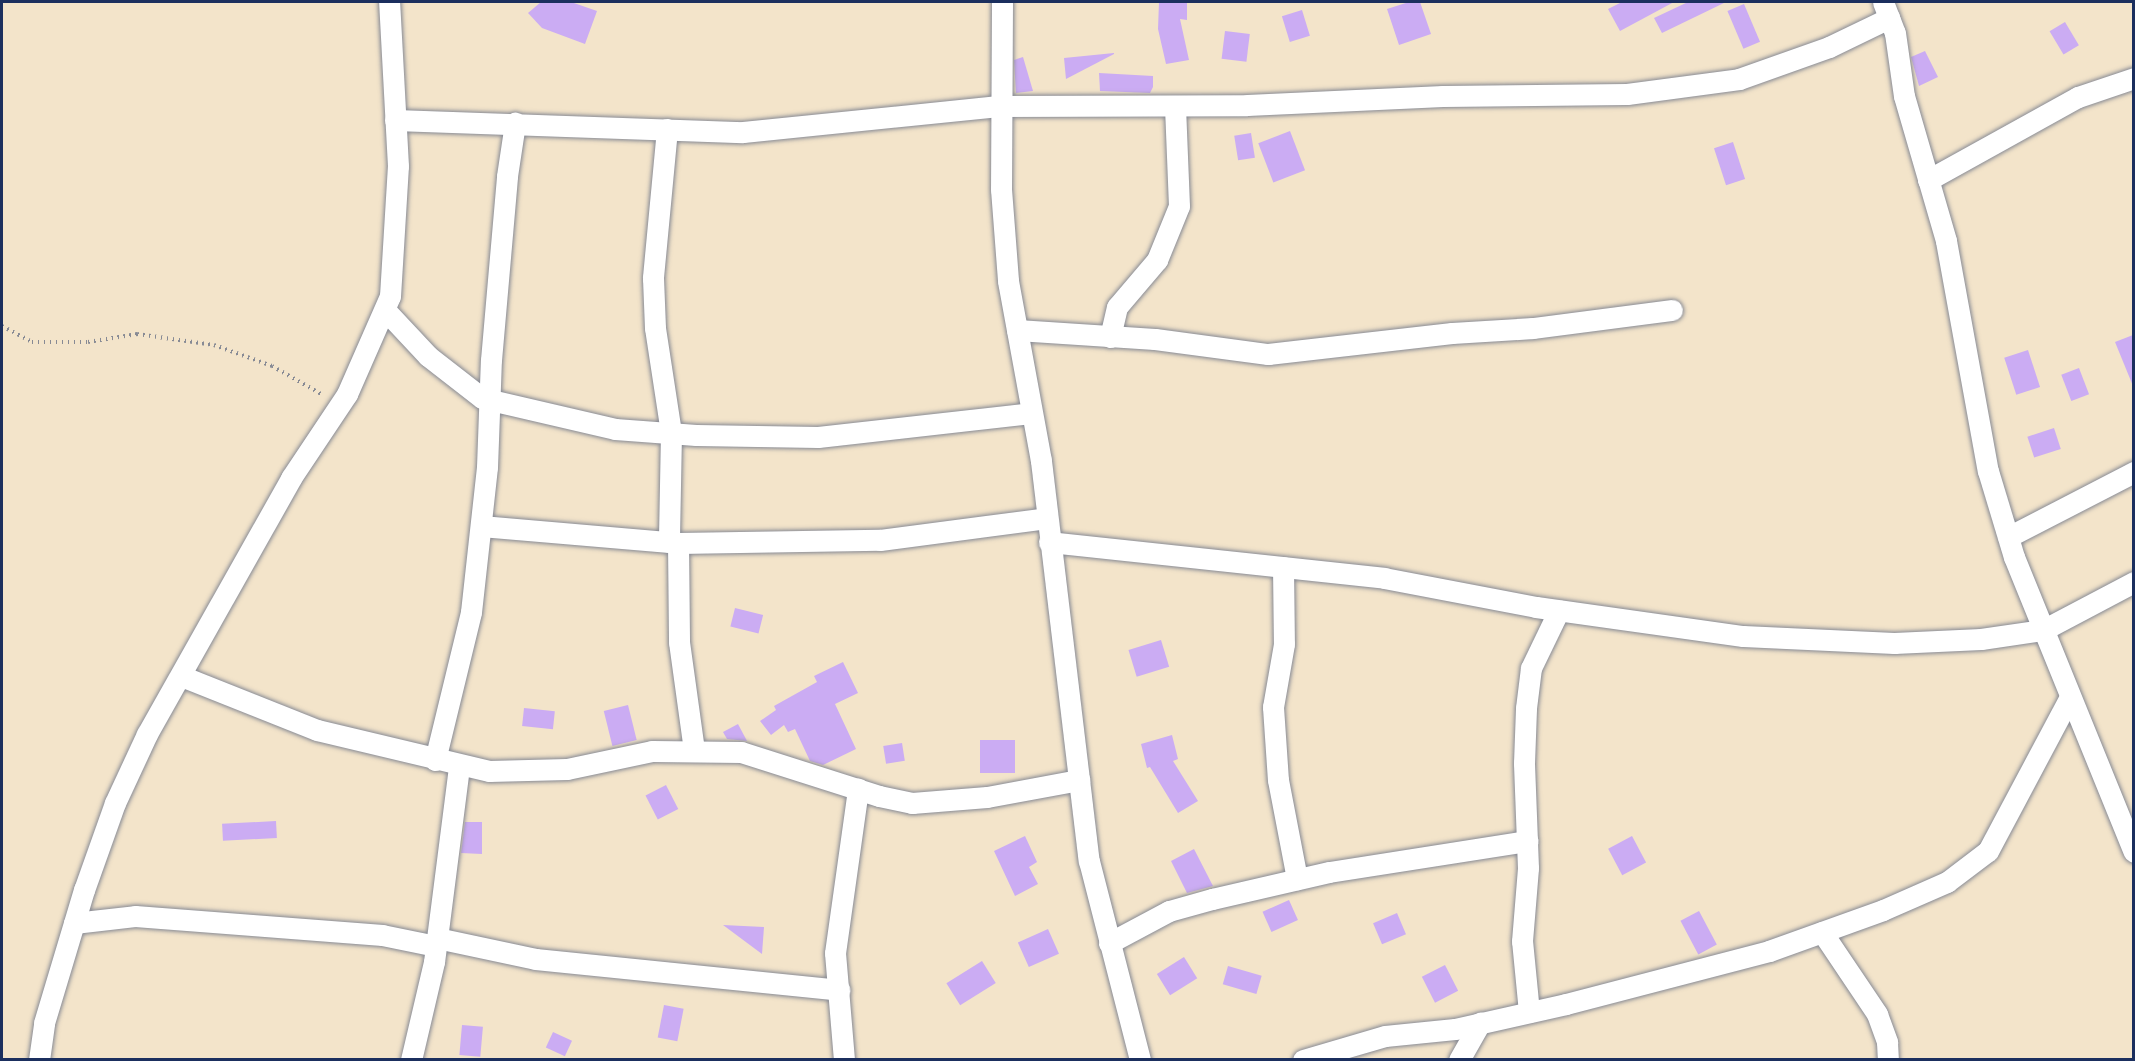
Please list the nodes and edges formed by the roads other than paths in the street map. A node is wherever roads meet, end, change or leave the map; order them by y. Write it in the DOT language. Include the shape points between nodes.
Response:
graph roads {
  1 [pos="388,2"];
  2 [pos="1002,2"];
  3 [pos="1886,10"];
  4 [pos="2132,82"];
  5 [pos="999,106"];
  6 [pos="1175,106"];
  7 [pos="395,120"];
  8 [pos="515,123"];
  9 [pos="667,129"];
  10 [pos="1928,180"];
  11 [pos="385,310"];
  12 [pos="1672,310"];
  13 [pos="1017,330"];
  14 [pos="1110,337"];
  15 [pos="489,399"];
  16 [pos="1031,413"];
  17 [pos="671,434"];
  18 [pos="2133,472"];
  19 [pos="1047,518"];
  20 [pos="481,526"];
  21 [pos="2008,537"];
  22 [pos="674,542"];
  23 [pos="1049,542"];
  24 [pos="1283,567"];
  25 [pos="2133,582"];
  26 [pos="1559,610"];
  27 [pos="2043,630"];
  28 [pos="181,676"];
  29 [pos="2070,697"];
  30 [pos="694,750"];
  31 [pos="435,760"];
  32 [pos="459,766"];
  33 [pos="1079,780"];
  34 [pos="858,789"];
  35 [pos="2128,820"];
  36 [pos="1528,841"];
  37 [pos="2133,852"];
  38 [pos="1297,879"];
  39 [pos="74,923"];
  40 [pos="1822,932"];
  41 [pos="437,942"];
  42 [pos="1109,943"];
  43 [pos="839,990"];
  44 [pos="1529,1012"];
  45 [pos="1480,1023"];
  46 [pos="39,1059"];
  47 [pos="411,1059"];
  48 [pos="844,1059"];
  49 [pos="1140,1059"];
  50 [pos="1303,1059"];
  51 [pos="1459,1059"];
  52 [pos="1888,1059"];
  1 -- 7 [label="street"];
  2 -- 5 [label="street"];
  3 -- 6 [label="street" via="1829,47 1739,79 1627,94"];
  3 -- 10 [label="street" via="1895,33 1904,96"];
  4 -- 10 [label="street" via="2078,97"];
  5 -- 6 [label="street"];
  5 -- 9 [label="street" via="743,132"];
  5 -- 13 [label="street" via="1001,189"];
  6 -- 14 [label="street" via="1179,206 1157,260 1117,307"];
  7 -- 8 [label="street"];
  7 -- 11 [label="street" via="396,233"];
  8 -- 9 [label="street"];
  8 -- 15 [label="street"];
  9 -- 17 [label="street" via="653,278"];
  10 -- 21 [label="street" via="1964,330 1988,471"];
  11 -- 15 [label="street" via="428,356"];
  11 -- 28 [label="street" via="339,405 291,478"];
  12 -- 14 [label="street" via="1268,354"];
  13 -- 14 [label="street"];
  13 -- 16 [label="street"];
  15 -- 17 [label="street" via="615,429"];
  15 -- 20 [label="street"];
  16 -- 17 [label="street" via="818,436"];
  16 -- 19 [label="street"];
  17 -- 22 [label="street"];
  18 -- 21 [label="street"];
  19 -- 22 [label="street" via="880,540"];
  19 -- 23 [label="street"];
  20 -- 22 [label="street"];
  20 -- 31 [label="street" via="471,612"];
  21 -- 27 [label="street"];
  22 -- 30 [label="street" via="679,642"];
  23 -- 24 [label="street"];
  23 -- 33 [label="street"];
  24 -- 26 [label="street" via="1384,578"];
  24 -- 38 [label="street" via="1284,644 1273,707 1278,780"];
  25 -- 27 [label="street"];
  26 -- 27 [label="street" via="1743,636 1894,644 1981,639"];
  26 -- 36 [label="street" via="1531,668 1524,763"];
  27 -- 29 [label="street"];
  28 -- 31 [label="street" via="317,730"];
  28 -- 39 [label="street" via="147,734 116,803"];
  29 -- 35 [label="street"];
  29 -- 40 [label="street" via="1988,851 1947,882"];
  30 -- 32 [label="street" via="652,751 567,769 526,772"];
  30 -- 34 [label="street" via="741,752"];
  31 -- 32 [label="street"];
  32 -- 41 [label="street"];
  33 -- 34 [label="street" via="987,797 912,803"];
  33 -- 42 [label="street" via="1089,861"];
  34 -- 43 [label="street" via="835,953"];
  35 -- 37 [label="street"];
  36 -- 38 [label="street"];
  36 -- 44 [label="street" via="1522,941"];
  38 -- 42 [label="street" via="1169,911"];
  39 -- 41 [label="street" via="135,916"];
  39 -- 46 [label="street" via="44,1023"];
  40 -- 44 [label="street" via="1769,951"];
  40 -- 52 [label="street" via="1877,1014 1887,1042"];
  41 -- 43 [label="street" via="536,959"];
  41 -- 47 [label="street"];
  42 -- 49 [label="street"];
  43 -- 48 [label="street"];
  44 -- 45 [label="street"];
  45 -- 50 [label="street" via="1385,1036"];
  45 -- 51 [label="street"];
}
